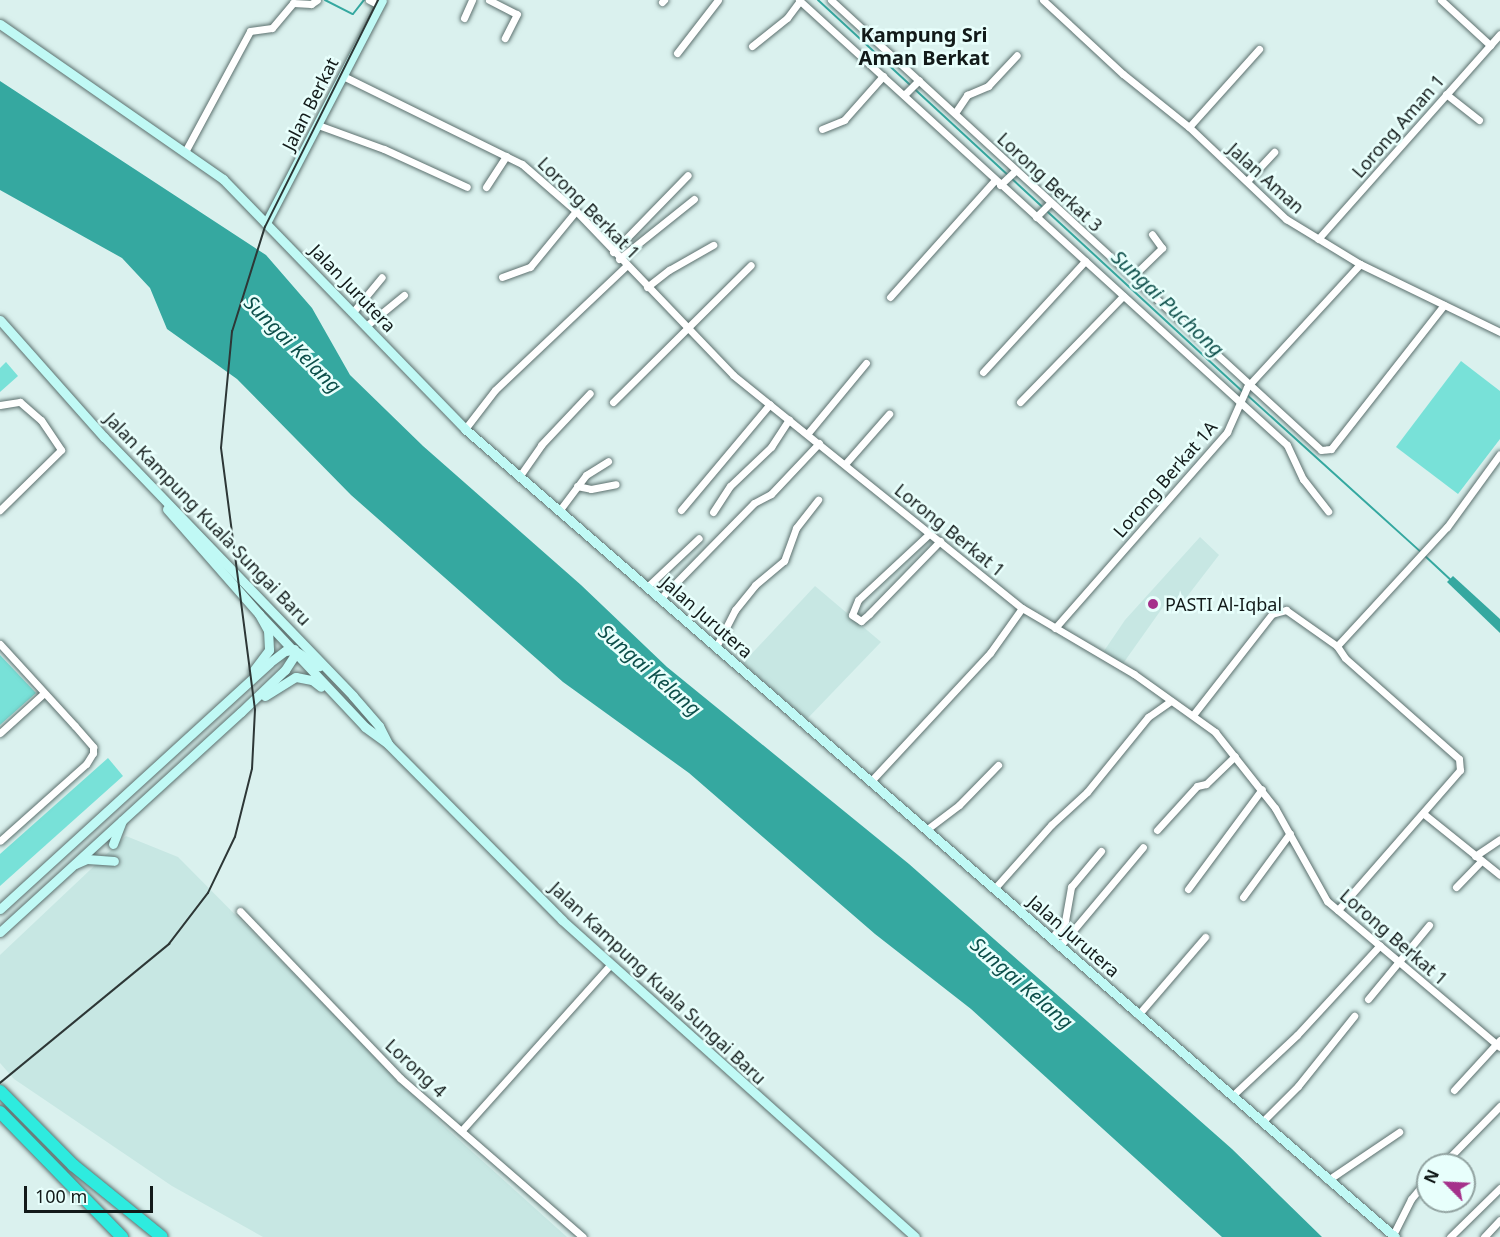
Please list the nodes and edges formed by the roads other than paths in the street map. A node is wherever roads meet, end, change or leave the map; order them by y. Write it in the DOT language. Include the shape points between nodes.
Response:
graph roads {
  1 [pos="472,0"];
  2 [pos="489,0"];
  3 [pos="718,0"];
  4 [pos="831,0"];
  5 [pos="1043,0"];
  6 [pos="1441,0"];
  7 [pos="317,1"];
  8 [pos="800,1"];
  9 [pos="376,2"];
  10 [pos="464,18"];
  11 [pos="0,24"];
  12 [pos="1500,34"];
  13 [pos="505,38"];
  14 [pos="1490,45"];
  15 [pos="752,46"];
  16 [pos="1258,49"];
  17 [pos="677,53"];
  18 [pos="1017,55"];
  19 [pos="344,76"];
  20 [pos="883,76"];
  21 [pos="919,80"];
  22 [pos="904,94"];
  23 [pos="1446,94"];
  24 [pos="955,113"];
  25 [pos="1479,120"];
  26 [pos="318,125"];
  27 [pos="1189,127"];
  28 [pos="822,129"];
  29 [pos="186,150"];
  30 [pos="1274,152"];
  31 [pos="506,156"];
  32 [pos="1015,171"];
  33 [pos="688,175"];
  34 [pos="997,182"];
  35 [pos="1247,182"];
  36 [pos="467,187"];
  37 [pos="486,187"];
  38 [pos="694,199"];
  39 [pos="1050,203"];
  40 [pos="576,211"];
  41 [pos="1036,218"];
  42 [pos="266,223"];
  43 [pos="1152,234"];
  44 [pos="1318,239"];
  45 [pos="712,245"];
  46 [pos="613,252"];
  47 [pos="620,259"];
  48 [pos="1085,261"];
  49 [pos="1360,264"];
  50 [pos="626,266"];
  51 [pos="751,266"];
  52 [pos="382,277"];
  53 [pos="502,277"];
  54 [pos="1132,277"];
  55 [pos="647,288"];
  56 [pos="404,295"];
  57 [pos="1123,296"];
  58 [pos="890,297"];
  59 [pos="1443,305"];
  60 [pos="353,312"];
  61 [pos="0,320"];
  62 [pos="366,326"];
  63 [pos="687,330"];
  64 [pos="1500,332"];
  65 [pos="866,363"];
  66 [pos="982,372"];
  67 [pos="1248,385"];
  68 [pos="590,393"];
  69 [pos="1240,400"];
  70 [pos="613,402"];
  71 [pos="1020,402"];
  72 [pos="770,404"];
  73 [pos="0,405"];
  74 [pos="889,414"];
  75 [pos="789,419"];
  76 [pos="465,429"];
  77 [pos="808,433"];
  78 [pos="819,442"];
  79 [pos="1500,454"];
  80 [pos="608,461"];
  81 [pos="845,464"];
  82 [pos="519,477"];
  83 [pos="616,484"];
  84 [pos="577,486"];
  85 [pos="158,494"];
  86 [pos="818,500"];
  87 [pos="0,510"];
  88 [pos="681,510"];
  89 [pos="559,511"];
  90 [pos="1328,511"];
  91 [pos="713,512"];
  92 [pos="930,533"];
  93 [pos="699,538"];
  94 [pos="939,541"];
  95 [pos="242,578"];
  96 [pos="646,587"];
  97 [pos="660,599"];
  98 [pos="1022,608"];
  99 [pos="259,614"];
  100 [pos="1055,628"];
  101 [pos="0,644"];
  102 [pos="1337,646"];
  103 [pos="716,647"];
  104 [pos="294,650"];
  105 [pos="44,693"];
  106 [pos="1172,701"];
  107 [pos="226,702"];
  108 [pos="364,708"];
  109 [pos="241,712"];
  110 [pos="1193,715"];
  111 [pos="365,727"];
  112 [pos="0,733"];
  113 [pos="388,744"];
  114 [pos="1235,756"];
  115 [pos="998,765"];
  116 [pos="871,782"];
  117 [pos="1262,789"];
  118 [pos="104,814"];
  119 [pos="127,814"];
  120 [pos="1424,814"];
  121 [pos="926,830"];
  122 [pos="1157,830"];
  123 [pos="1290,833"];
  124 [pos="76,839"];
  125 [pos="99,839"];
  126 [pos="1500,839"];
  127 [pos="0,841"];
  128 [pos="113,844"];
  129 [pos="1143,847"];
  130 [pos="1101,851"];
  131 [pos="1477,859"];
  132 [pos="114,861"];
  133 [pos="70,866"];
  134 [pos="1500,875"];
  135 [pos="1456,887"];
  136 [pos="994,889"];
  137 [pos="1188,889"];
  138 [pos="1243,897"];
  139 [pos="0,909"];
  140 [pos="1338,910"];
  141 [pos="240,911"];
  142 [pos="1429,925"];
  143 [pos="0,932"];
  144 [pos="1205,937"];
  145 [pos="1051,939"];
  146 [pos="1380,945"];
  147 [pos="1060,946"];
  148 [pos="1400,963"];
  149 [pos="611,964"];
  150 [pos="1368,999"];
  151 [pos="1138,1015"];
  152 [pos="1354,1016"];
  153 [pos="1499,1044"];
  154 [pos="1454,1090"];
  155 [pos="0,1091"];
  156 [pos="1232,1096"];
  157 [pos="1500,1106"];
  158 [pos="0,1112"];
  159 [pos="1262,1122"];
  160 [pos="462,1130"];
  161 [pos="1399,1132"];
  162 [pos="1454,1153"];
  163 [pos="1328,1180"];
  164 [pos="1500,1188"];
  165 [pos="1416,1193"];
  166 [pos="1500,1220"];
  167 [pos="1394,1236"];
  168 [pos="122,1237"];
  169 [pos="162,1237"];
  170 [pos="583,1237"];
  171 [pos="915,1237"];
  172 [pos="1450,1237"];
  173 [pos="1484,1237"];
  1 -- 10 [label="street"];
  2 -- 13 [label="street" via="517,14"];
  3 -- 17 [label="street"];
  4 -- 21 [label="street, Lorong Berkat 3"];
  5 -- 27 [label="street, Jalan Aman" via="1123,74"];
  6 -- 14 [label="street"];
  7 -- 29 [label="street" via="293,3 272,28 250,31"];
  8 -- 15 [label="street" via="787,18"];
  8 -- 20 [label="street"];
  9 -- 19 [label="street, Jalan Berkat"];
  11 -- 29 [label="street, Jalan Jurutera"];
  12 -- 14 [label="street, Lorong Aman 1"];
  14 -- 23 [label="street, Lorong Aman 1"];
  16 -- 27 [label="street"];
  18 -- 24 [label="street" via="988,86 967,95"];
  19 -- 26 [label="street, Jalan Berkat"];
  19 -- 31 [label="street, Lorong Berkat 1"];
  20 -- 22 [label="street"];
  20 -- 28 [label="street" via="844,120"];
  21 -- 22 [label="street"];
  21 -- 24 [label="street, Lorong Berkat 3"];
  22 -- 34 [label="street"];
  23 -- 25 [label="street"];
  23 -- 44 [label="street, Lorong Aman 1"];
  24 -- 32 [label="street, Lorong Berkat 3"];
  26 -- 36 [label="street" via="384,149"];
  26 -- 42 [label="street, Jalan Berkat"];
  27 -- 35 [label="street, Jalan Aman"];
  29 -- 42 [label="street, Jalan Jurutera" via="223,179"];
  30 -- 35 [label="street"];
  31 -- 37 [label="street"];
  31 -- 40 [label="street, Lorong Berkat 1" via="522,164"];
  32 -- 34 [label="street"];
  32 -- 39 [label="street, Lorong Berkat 3"];
  33 -- 46 [label="street"];
  34 -- 41 [label="street"];
  34 -- 58 [label="street"];
  35 -- 44 [label="street, Jalan Aman" via="1286,219"];
  38 -- 47 [label="street"];
  39 -- 41 [label="street"];
  39 -- 54 [label="street, Lorong Berkat 3"];
  40 -- 46 [label="street, Lorong Berkat 1"];
  40 -- 53 [label="street" via="530,267"];
  41 -- 48 [label="street"];
  42 -- 60 [label="street, Jalan Jurutera"];
  43 -- 54 [label="street" via="1162,248"];
  44 -- 49 [label="street, Jalan Aman"];
  45 -- 55 [label="street"];
  46 -- 47 [label="street, Lorong Berkat 1"];
  47 -- 50 [label="street, Lorong Berkat 1"];
  48 -- 57 [label="street"];
  48 -- 66 [label="street"];
  49 -- 59 [label="street, Jalan Aman"];
  49 -- 67 [label="street, Lorong Berkat 1A"];
  50 -- 55 [label="street, Lorong Berkat 1"];
  50 -- 76 [label="street" via="495,390"];
  51 -- 63 [label="street"];
  52 -- 60 [label="street"];
  54 -- 67 [label="street, Lorong Berkat 3"];
  55 -- 63 [label="street, Lorong Berkat 1"];
  56 -- 62 [label="street"];
  57 -- 69 [label="street"];
  57 -- 71 [label="street"];
  59 -- 64 [label="street, Jalan Aman"];
  59 -- 67 [label="street, Lorong Berkat 3" via="1331,449 1321,450"];
  60 -- 62 [label="street, Jalan Jurutera"];
  61 -- 85 [label="street, Jalan Kampung Kuala Sungai Baru"];
  62 -- 76 [label="street, Jalan Jurutera"];
  63 -- 70 [label="street"];
  63 -- 72 [label="street, Lorong Berkat 1"];
  65 -- 77 [label="street"];
  67 -- 69 [label="street, Lorong Berkat 1A"];
  68 -- 82 [label="street" via="541,445"];
  69 -- 90 [label="street" via="1287,445 1303,479"];
  69 -- 100 [label="street, Lorong Berkat 1A" via="1227,432"];
  72 -- 75 [label="street, Lorong Berkat 1"];
  72 -- 88 [label="street"];
  73 -- 87 [label="street" via="20,402 41,420 61,450"];
  74 -- 81 [label="street"];
  75 -- 77 [label="street, Lorong Berkat 1"];
  75 -- 91 [label="street" via="771,447 730,486"];
  76 -- 82 [label="street, Jalan Jurutera"];
  77 -- 78 [label="street, Lorong Berkat 1"];
  78 -- 81 [label="street, Lorong Berkat 1"];
  78 -- 97 [label="street" via="771,494 754,504"];
  79 -- 102 [label="street" via="1461,510"];
  80 -- 84 [label="street"];
  81 -- 92 [label="street, Lorong Berkat 1"];
  82 -- 89 [label="street, Jalan Jurutera"];
  83 -- 84 [label="street" via="601,489"];
  84 -- 89 [label="street"];
  85 -- 95 [label="street, Jalan Kampung Kuala Sungai Baru"];
  85 -- 99 [label="street, Jalan Kampung Kuala Sungai Baru" via="206,557"];
  86 -- 103 [label="street" via="796,528 784,561 755,585 735,610"];
  89 -- 96 [label="street, Jalan Jurutera"];
  92 -- 94 [label="street, Lorong Berkat 1"];
  92 -- 94 [label="street" via="858,600 852,615 861,621"];
  93 -- 96 [label="street"];
  94 -- 98 [label="street, Lorong Berkat 1"];
  95 -- 104 [label="street" via="250,593 285,630"];
  95 -- 108 [label="street, Jalan Kampung Kuala Sungai Baru"];
  96 -- 97 [label="street, Jalan Jurutera"];
  97 -- 103 [label="street, Jalan Jurutera"];
  98 -- 100 [label="street, Lorong Berkat 1"];
  98 -- 116 [label="street" via="990,653"];
  99 -- 104 [label="street, Jalan Kampung Kuala Sungai Baru"];
  99 -- 107 [label="street" via="268,630 269,650"];
  100 -- 106 [label="street, Lorong Berkat 1"];
  101 -- 105 [label="street"];
  102 -- 110 [label="street" via="1291,612 1276,610"];
  102 -- 120 [label="street" via="1345,658 1459,759 1460,770"];
  103 -- 116 [label="street, Jalan Jurutera"];
  104 -- 107 [label="street" via="285,651 269,663"];
  104 -- 108 [label="street" via="314,662"];
  104 -- 109 [label="street" via="285,670"];
  104 -- 111 [label="street, Jalan Kampung Kuala Sungai Baru"];
  105 -- 112 [label="street"];
  105 -- 127 [label="street" via="93,747 86,764"];
  106 -- 110 [label="street, Lorong Berkat 1"];
  106 -- 136 [label="street" via="1148,717 1087,792 1051,825"];
  107 -- 118 [label="street"];
  108 -- 113 [label="street, Jalan Kampung Kuala Sungai Baru" via="380,726"];
  109 -- 111 [label="street" via="285,681 304,677"];
  109 -- 119 [label="street"];
  110 -- 114 [label="street, Lorong Berkat 1"];
  111 -- 113 [label="street, Jalan Kampung Kuala Sungai Baru"];
  113 -- 149 [label="street, Jalan Kampung Kuala Sungai Baru"];
  114 -- 117 [label="street, Lorong Berkat 1"];
  114 -- 122 [label="street" via="1206,784 1197,786"];
  115 -- 121 [label="street" via="959,805"];
  116 -- 121 [label="street, Jalan Jurutera"];
  117 -- 123 [label="street, Lorong Berkat 1"];
  117 -- 137 [label="street"];
  118 -- 124 [label="street"];
  118 -- 125 [label="street"];
  119 -- 125 [label="street"];
  119 -- 128 [label="street"];
  120 -- 131 [label="street"];
  120 -- 140 [label="street"];
  121 -- 136 [label="street, Jalan Jurutera"];
  123 -- 138 [label="street"];
  123 -- 140 [label="street, Lorong Berkat 1" via="1327,901"];
  124 -- 125 [label="street"];
  124 -- 139 [label="street"];
  125 -- 133 [label="street"];
  126 -- 131 [label="street"];
  129 -- 147 [label="street"];
  130 -- 145 [label="street" via="1071,887 1065,921"];
  131 -- 134 [label="street"];
  131 -- 135 [label="street"];
  132 -- 133 [label="street" via="87,859"];
  133 -- 143 [label="street"];
  136 -- 145 [label="street, Jalan Jurutera"];
  140 -- 146 [label="street, Lorong Berkat 1"];
  141 -- 160 [label="street, Lorong 4" via="400,1077"];
  142 -- 148 [label="street"];
  144 -- 151 [label="street"];
  145 -- 147 [label="street, Jalan Jurutera"];
  146 -- 148 [label="street, Lorong Berkat 1"];
  146 -- 156 [label="street" via="1297,1035"];
  147 -- 151 [label="street, Jalan Jurutera"];
  148 -- 150 [label="street"];
  148 -- 153 [label="street, Lorong Berkat 1"];
  149 -- 160 [label="street"];
  149 -- 171 [label="street, Jalan Kampung Kuala Sungai Baru"];
  151 -- 156 [label="street, Jalan Jurutera"];
  152 -- 159 [label="street" via="1299,1086"];
  153 -- 154 [label="street"];
  155 -- 169 [label="highway" via="73,1165"];
  156 -- 159 [label="street, Jalan Jurutera"];
  157 -- 162 [label="street"];
  158 -- 168 [label="highway"];
  159 -- 163 [label="street, Jalan Jurutera"];
  160 -- 170 [label="street, Lorong 4"];
  161 -- 163 [label="street"];
  163 -- 167 [label="street, Jalan Jurutera"];
  164 -- 172 [label="street"];
  165 -- 167 [label="street"];
  166 -- 173 [label="street"];
}
